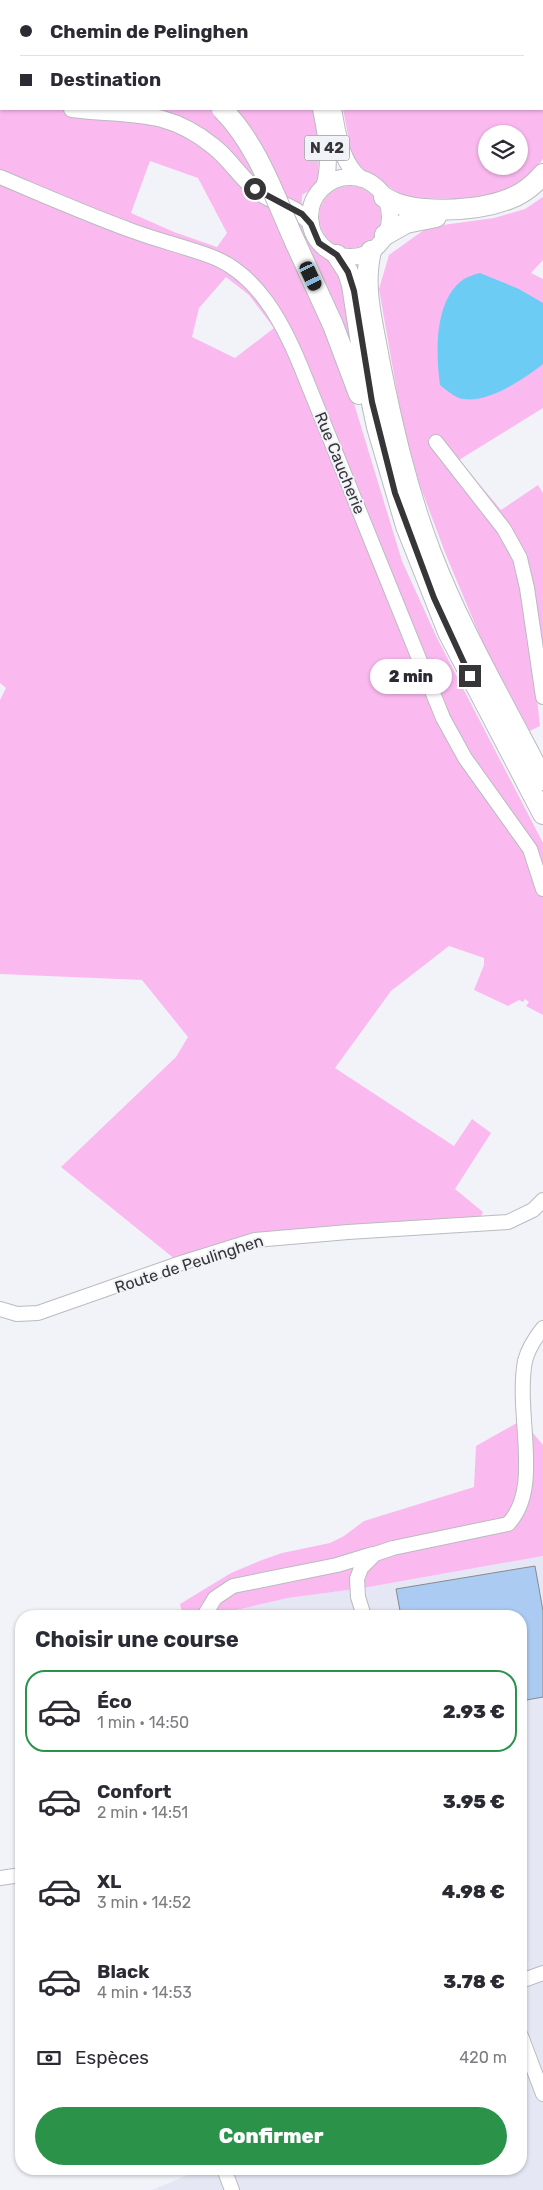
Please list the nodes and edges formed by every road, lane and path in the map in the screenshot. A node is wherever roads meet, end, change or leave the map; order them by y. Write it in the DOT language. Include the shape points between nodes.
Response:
graph roads {
  1 [pos="87,110"];
  2 [pos="223,110"];
  3 [pos="321,110"];
  4 [pos="333,110"];
  5 [pos="543,174"];
  6 [pos="0,177"];
  7 [pos="361,179"];
  8 [pos="543,187"];
  9 [pos="321,191"];
  10 [pos="384,197"];
  11 [pos="280,202"];
  12 [pos="311,224"];
  13 [pos="385,235"];
  14 [pos="371,251"];
  15 [pos="337,255"];
  16 [pos="436,442"];
  17 [pos="384,456"];
  18 [pos="541,667"];
  19 [pos="543,696"];
  20 [pos="514,741"];
  21 [pos="543,774"];
  22 [pos="543,780"];
  23 [pos="543,814"];
  24 [pos="543,828"];
  25 [pos="543,889"];
  26 [pos="543,1200"];
  27 [pos="0,1309"];
  28 [pos="543,1328"];
  29 [pos="543,1344"];
  30 [pos="526,1390"];
  31 [pos="540,1466"];
  32 [pos="538,1491"];
  33 [pos="379,1552"];
  34 [pos="333,1566"];
  35 [pos="357,1590"];
  36 [pos="208,1610"];
  37 [pos="362,1610"];
  38 [pos="15,1876"];
  39 [pos="0,1878"];
  40 [pos="543,1973"];
  41 [pos="527,1979"];
  42 [pos="527,2052"];
  43 [pos="543,2094"];
  44 [pos="226,2175"];
  45 [pos="232,2190"];
  1 -- 11 [label="main road" via="146,114 184,126 215,147 255,189"];
  2 -- 17 [label="highway, bridge" via="254,153 344,352"];
  3 -- 9 [label="main road, N 42" via="327,146 327,175"];
  4 -- 7 [label="main road, N 42" via="346,160"];
  5 -- 10 [label="highway" via="517,195 480,206 422,208 400,205"];
  6 -- 25 [label="street, Rue Caucherie" via="131,231 222,261 254,287 275,313 302,367 443,718 465,758 530,849"];
  7 -- 9 [label="main road" via="341,179"];
  7 -- 10 [label="main road"];
  8 -- 13 [label="highway" via="528,199 507,208 417,220 400,225"];
  9 -- 11 [label="main road" via="300,201"];
  9 -- 12 [label="main road" via="311,208"];
  10 -- 13 [label="main road" via="389,214"];
  11 -- 12 [label="main road" via="298,211"];
  12 -- 15 [label="main road" via="319,243"];
  13 -- 14 [label="main road"];
  14 -- 15 [label="main road" via="354,257"];
  14 -- 20 [label="highway" via="368,278 372,323 396,440 415,507 443,581"];
  15 -- 17 [label="highway" via="352,285 365,370"];
  16 -- 18 [label="street" via="504,529 520,558"];
  17 -- 20 [label="highway" via="406,526 461,659"];
  18 -- 19 [label="street"];
  20 -- 21 [label="highway"];
  20 -- 22 [label="highway"];
  20 -- 23 [label="highway"];
  20 -- 24 [label="highway"];
  26 -- 27 [label="street, Route de Peulinghen" via="523,1216 502,1223 255,1240 38,1313 22,1315"];
  28 -- 30 [label="street" via="527,1354 524,1371"];
  29 -- 30 [label="street" via="530,1366"];
  30 -- 31 [label="street"];
  32 -- 33 [label="street" via="530,1507 508,1524"];
  33 -- 34 [label="street"];
  33 -- 35 [label="street" via="361,1568"];
  34 -- 35 [label="street" via="347,1572"];
  34 -- 36 [label="street" via="233,1586 216,1598"];
  35 -- 37 [label="street"];
  38 -- 39 [label="street"];
  40 -- 41 [label="street"];
  42 -- 43 [label="street"];
  44 -- 45 [label="street"];
}
